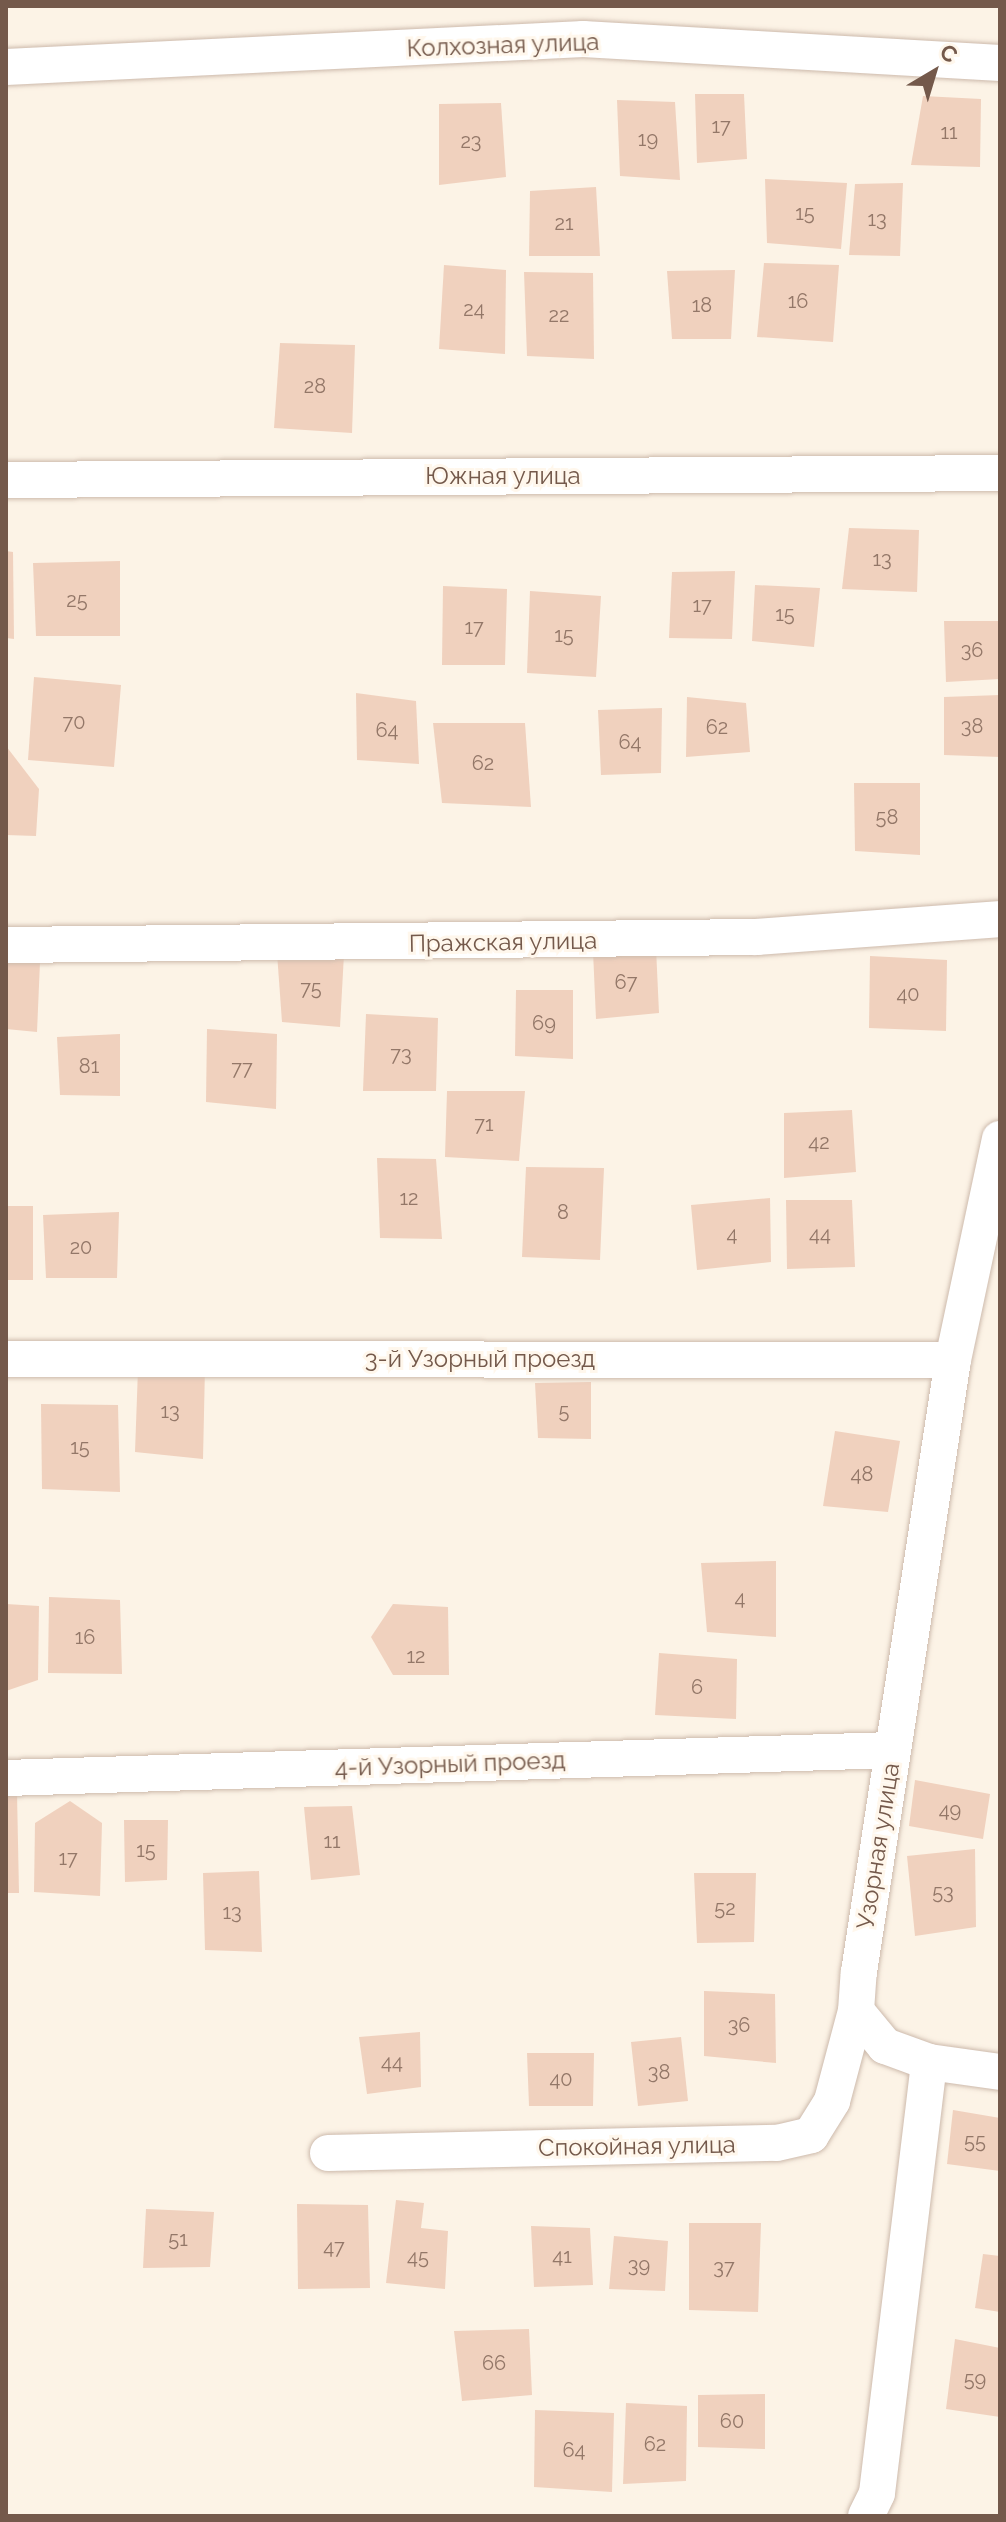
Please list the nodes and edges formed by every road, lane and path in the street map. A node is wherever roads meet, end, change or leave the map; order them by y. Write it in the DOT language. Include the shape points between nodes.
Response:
graph roads {
  1 [pos="1000,63"];
  2 [pos="6,67"];
  3 [pos="1000,473"];
  4 [pos="6,480"];
  5 [pos="1000,919"];
  6 [pos="6,945"];
  7 [pos="1000,1139"];
  8 [pos="6,1359"];
  9 [pos="953,1360"];
  10 [pos="893,1750"];
  11 [pos="6,1778"];
  12 [pos="856,2011"];
  13 [pos="929,2062"];
  14 [pos="1000,2072"];
  15 [pos="328,2153"];
  16 [pos="866,2516"];
  1 -- 2 [label="street, Колхозная улица" via="583,39"];
  3 -- 4 [label="street, Южная улица"];
  5 -- 6 [label="street, Пражская улица" via="757,937"];
  7 -- 9 [label="street, Узорная улица"];
  8 -- 9 [label="street, 3-й Узорный проезд"];
  9 -- 10 [label="street, Узорная улица"];
  10 -- 11 [label="street, 4-й Узорный проезд"];
  10 -- 12 [label="street, Узорная улица"];
  12 -- 13 [label="street" via="885,2046"];
  12 -- 15 [label="street, Спокойная улица" via="832,2101 811,2135 777,2143"];
  13 -- 14 [label="street"];
  13 -- 16 [label="street" via="877,2493"];
}
